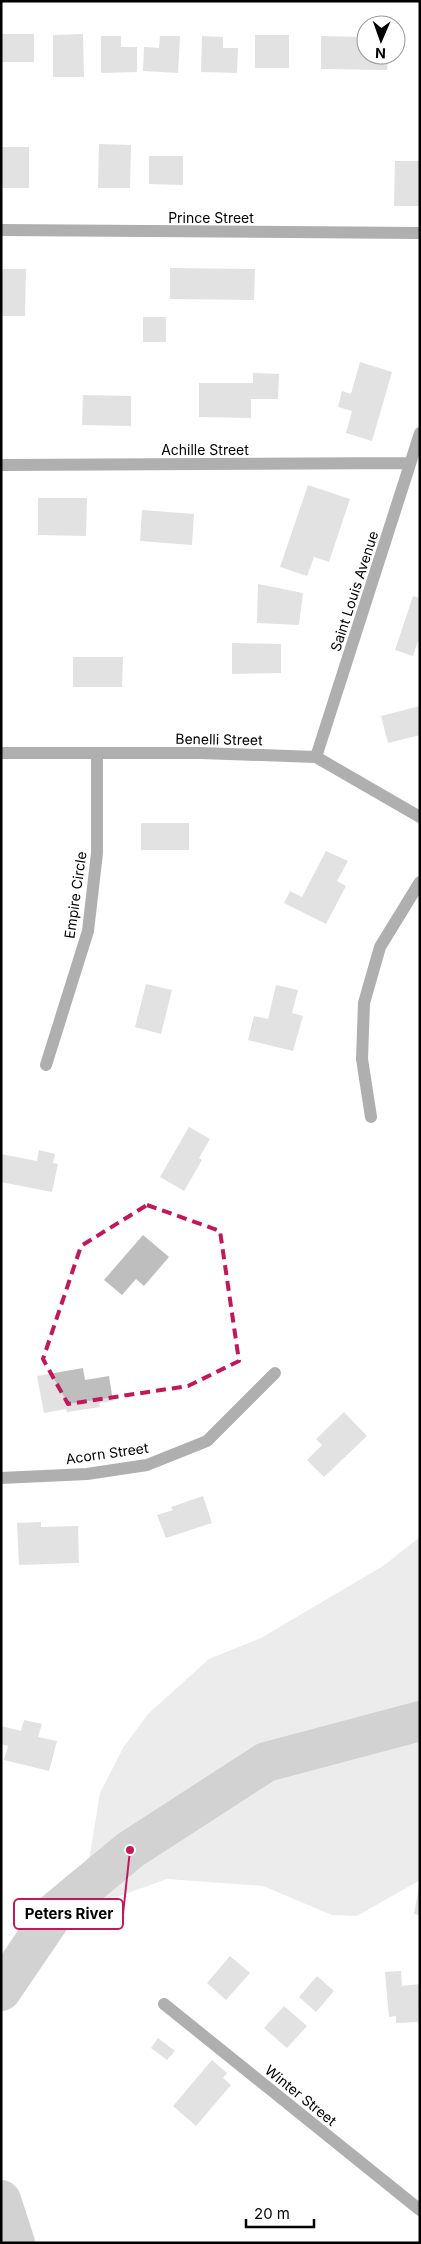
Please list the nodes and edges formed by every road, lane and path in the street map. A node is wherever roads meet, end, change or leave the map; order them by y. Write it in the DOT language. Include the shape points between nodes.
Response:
graph roads {
  1 [pos="1,230"];
  2 [pos="420,234"];
  3 [pos="420,433"];
  4 [pos="410,464"];
  5 [pos="1,465"];
  6 [pos="1,753"];
  7 [pos="97,754"];
  8 [pos="316,757"];
  9 [pos="420,817"];
  10 [pos="420,882"];
  11 [pos="46,1065"];
  12 [pos="371,1117"];
  13 [pos="275,1373"];
  14 [pos="1,1478"];
  15 [pos="164,2004"];
  16 [pos="420,2210"];
  1 -- 2 [label="street, Prince Street"];
  3 -- 4 [label="street, Saint Louis Avenue"];
  4 -- 5 [label="street, Achille Street"];
  4 -- 8 [label="street, Saint Louis Avenue"];
  6 -- 7 [label="street, Benelli Street"];
  7 -- 8 [label="street, Benelli Street"];
  7 -- 11 [label="street, Empire Circle" via="97,853 88,931"];
  8 -- 9 [label="street, Benelli Street"];
  10 -- 12 [label="street" via="380,947 364,1003 362,1059"];
  13 -- 14 [label="street, Acorn Street" via="207,1441 147,1465 87,1474"];
  15 -- 16 [label="street, Winter Street"];
}
